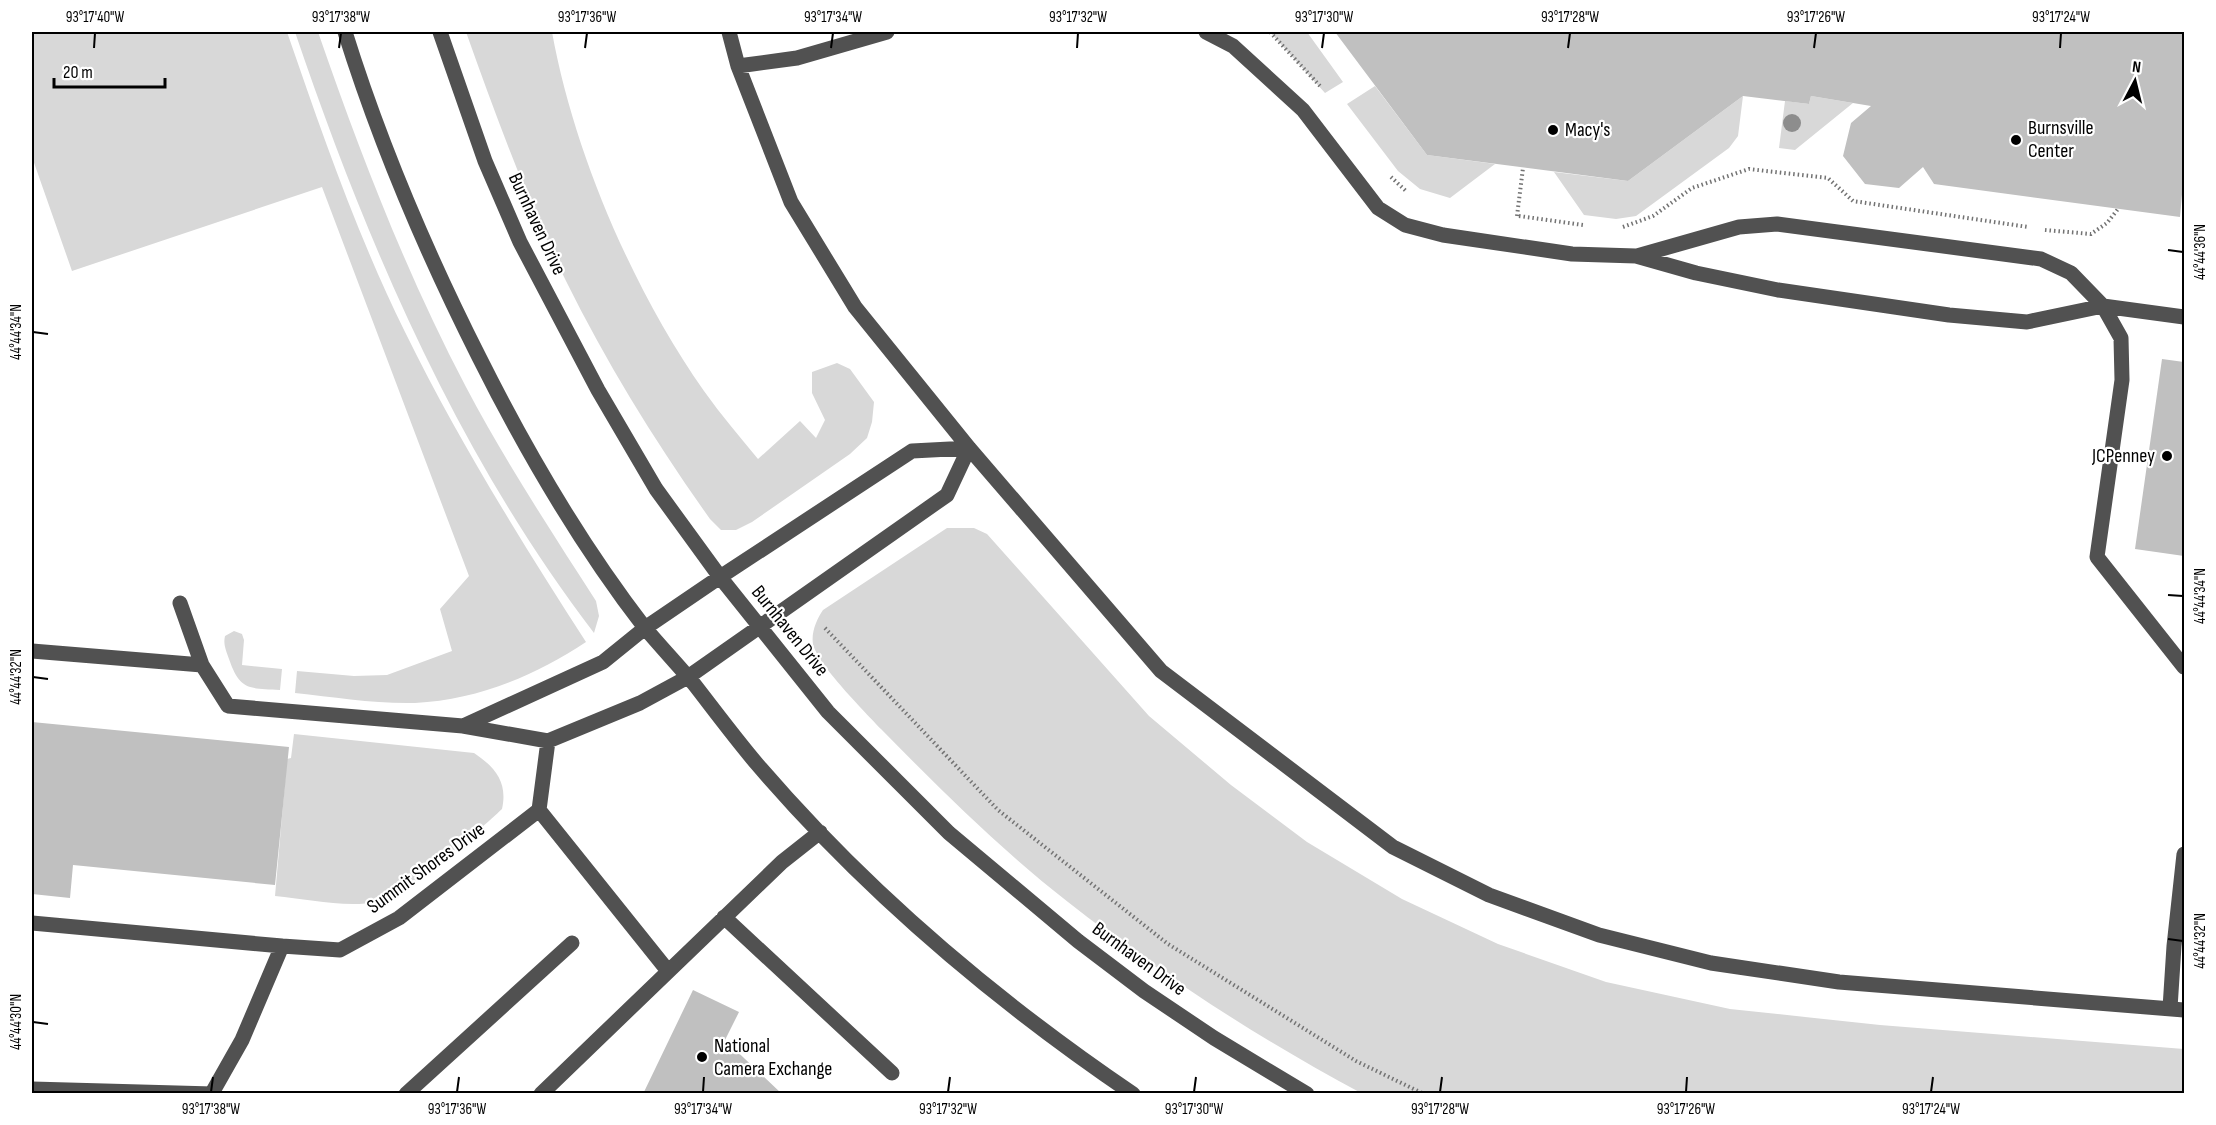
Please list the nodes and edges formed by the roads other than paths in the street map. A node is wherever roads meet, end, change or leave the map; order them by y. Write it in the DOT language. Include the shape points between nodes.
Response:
graph roads {
  1 [pos="345,32"];
  2 [pos="440,32"];
  3 [pos="729,32"];
  4 [pos="887,32"];
  5 [pos="1206,32"];
  6 [pos="738,66"];
  7 [pos="1636,256"];
  8 [pos="2103,306"];
  9 [pos="2184,317"];
  10 [pos="969,448"];
  11 [pos="720,577"];
  12 [pos="180,603"];
  13 [pos="760,626"];
  14 [pos="645,628"];
  15 [pos="32,651"];
  16 [pos="202,665"];
  17 [pos="2184,667"];
  18 [pos="688,677"];
  19 [pos="463,726"];
  20 [pos="548,741"];
  21 [pos="538,810"];
  22 [pos="820,832"];
  23 [pos="2184,854"];
  24 [pos="724,917"];
  25 [pos="32,923"];
  26 [pos="572,943"];
  27 [pos="282,946"];
  28 [pos="668,971"];
  29 [pos="2177,1009"];
  30 [pos="892,1073"];
  31 [pos="32,1089"];
  32 [pos="213,1093"];
  33 [pos="406,1094"];
  34 [pos="541,1094"];
  35 [pos="1133,1094"];
  36 [pos="1307,1094"];
  1 -- 14 [label="street" via="368,106 445,289 515,429 581,536"];
  2 -- 11 [label="street, Burnhaven Drive" via="485,160 520,242 598,390 656,489"];
  3 -- 6 [label="street"];
  4 -- 6 [label="street" via="797,58"];
  5 -- 7 [label="street" via="1233,46 1303,110 1378,208 1405,225 1443,236 1572,254"];
  6 -- 10 [label="street" via="791,202 855,307"];
  7 -- 8 [label="street" via="1778,290 1949,315 2027,322"];
  7 -- 8 [label="street" via="1738,227 1777,224 2041,259 2071,273"];
  8 -- 9 [label="street"];
  8 -- 17 [label="street" via="2121,338 2122,380 2097,557"];
  10 -- 11 [label="street" via="912,451"];
  10 -- 13 [label="street" via="947,495"];
  10 -- 29 [label="street" via="1161,671 1393,848 1489,895 1599,935 1711,963 1839,982"];
  11 -- 13 [label="street, Burnhaven Drive"];
  11 -- 14 [label="street"];
  12 -- 16 [label="street"];
  13 -- 18 [label="street"];
  13 -- 36 [label="street, Burnhaven Drive" via="828,712 949,833 1144,991"];
  14 -- 18 [label="street"];
  14 -- 19 [label="street" via="603,662"];
  15 -- 16 [label="street"];
  16 -- 19 [label="street" via="228,706"];
  18 -- 20 [label="street" via="640,704"];
  18 -- 22 [label="street" via="757,764"];
  19 -- 20 [label="street"];
  20 -- 21 [label="street"];
  21 -- 27 [label="street, Summit Shores Drive" via="399,918 350,945 340,950"];
  21 -- 28 [label="street"];
  22 -- 24 [label="street"];
  22 -- 35 [label="street" via="883,895 949,952"];
  23 -- 29 [label="street" via="2174,946"];
  24 -- 28 [label="street"];
  24 -- 30 [label="street"];
  25 -- 27 [label="street, Summit Shores Drive"];
  26 -- 33 [label="street"];
  27 -- 32 [label="street" via="242,1040"];
  28 -- 34 [label="street"];
  31 -- 32 [label="street"];
}
